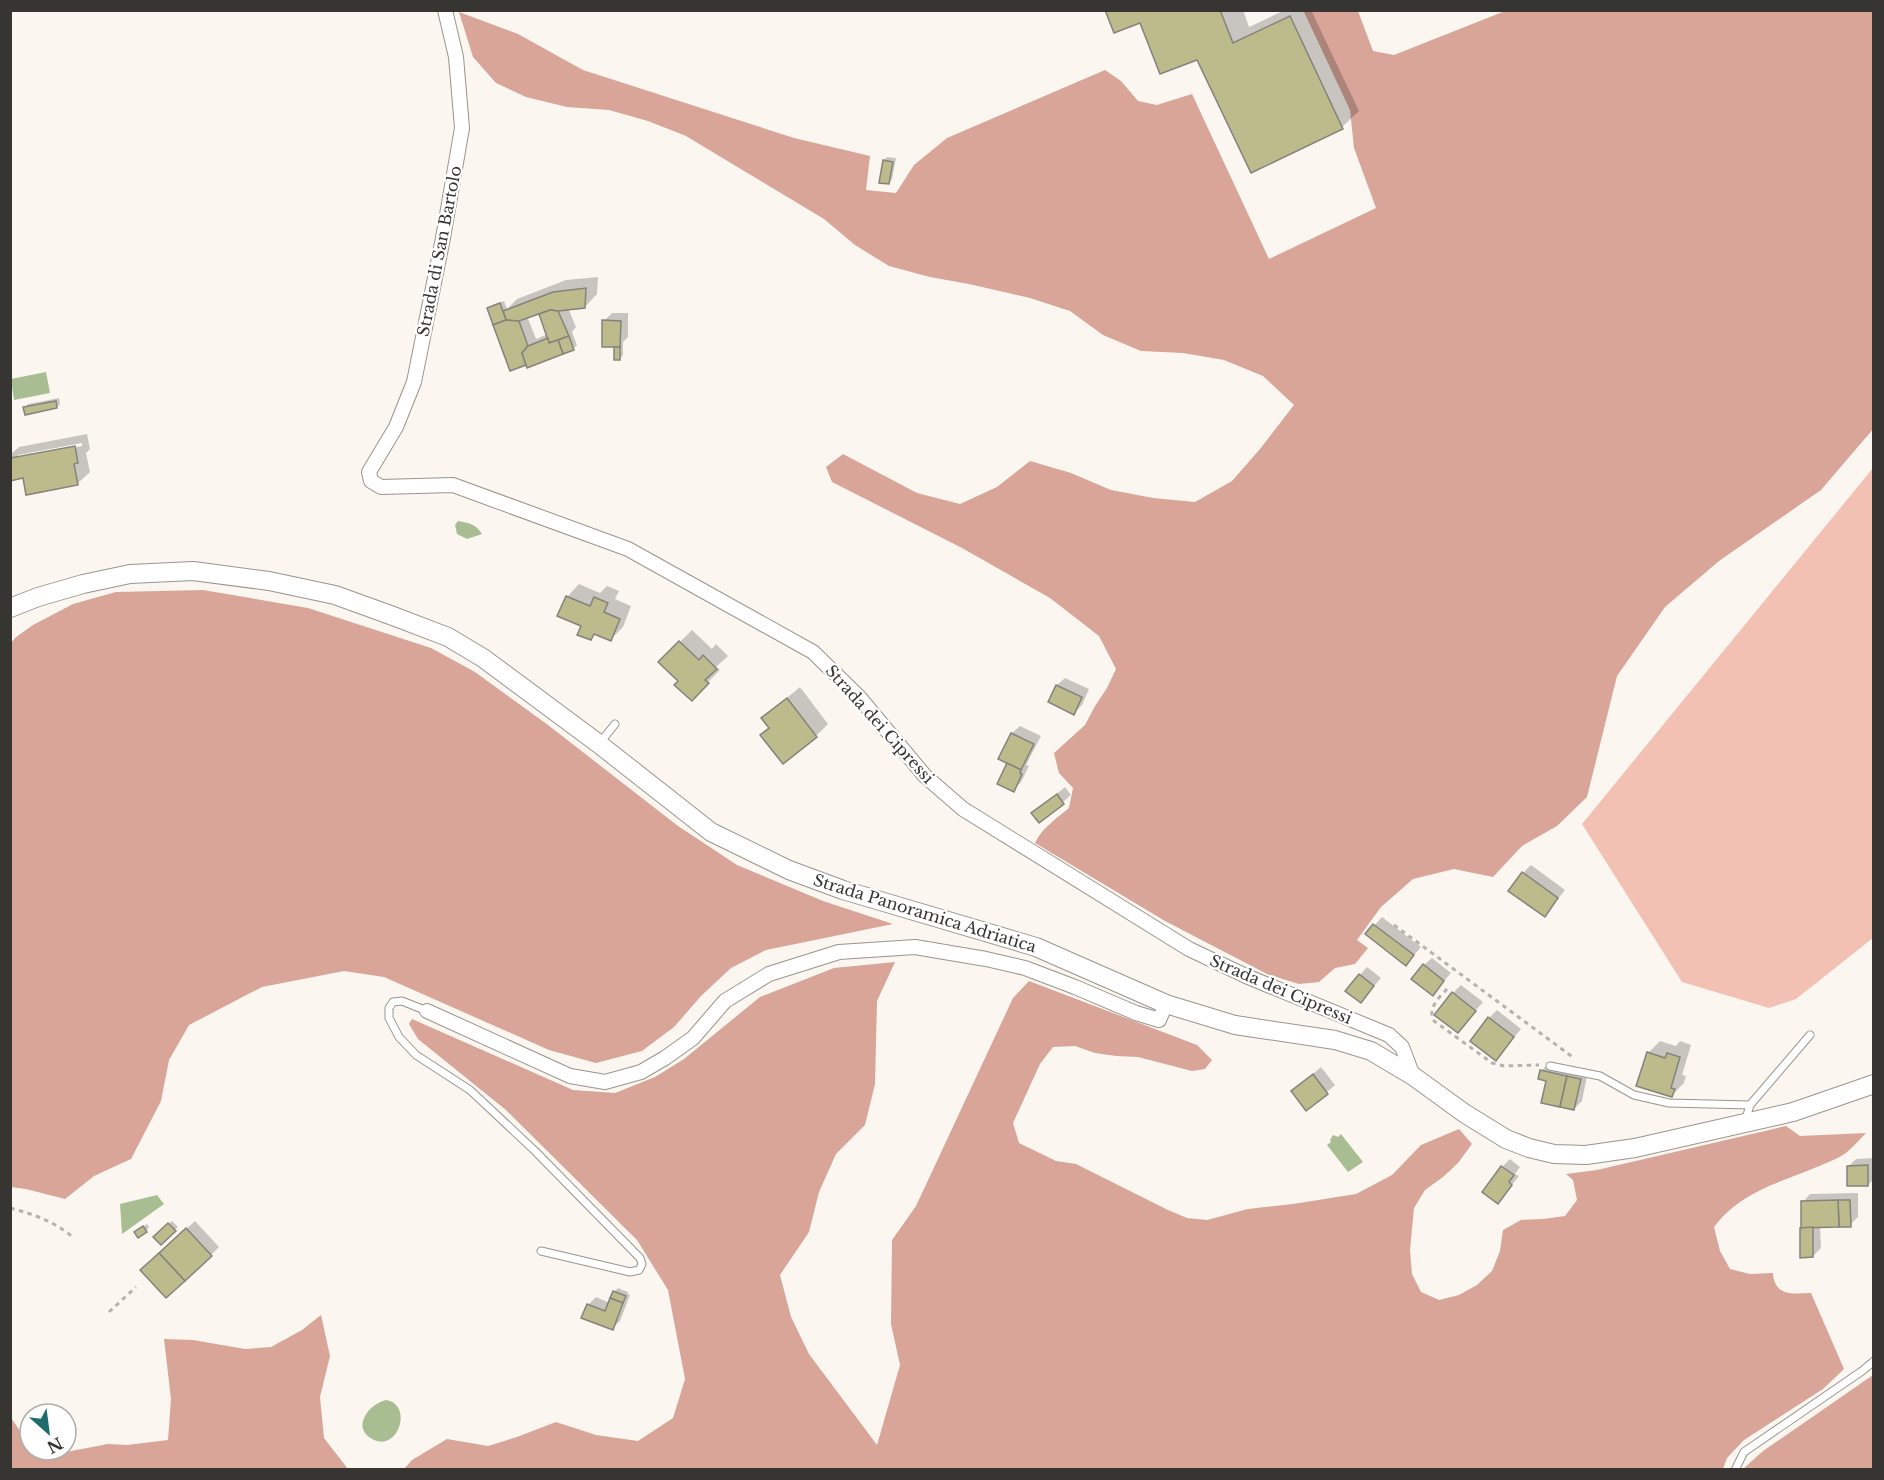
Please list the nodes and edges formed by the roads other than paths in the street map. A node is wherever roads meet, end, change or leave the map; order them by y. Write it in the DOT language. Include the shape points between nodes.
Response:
graph roads {
  1 [pos="445,10"];
  2 [pos="371,481"];
  3 [pos="10,608"];
  4 [pos="615,724"];
  5 [pos="599,744"];
  6 [pos="1166,1004"];
  7 [pos="427,1011"];
  8 [pos="1810,1035"];
  9 [pos="1550,1066"];
  10 [pos="1413,1076"];
  11 [pos="1874,1084"];
  12 [pos="1750,1105"];
  13 [pos="1744,1124"];
  14 [pos="541,1251"];
  15 [pos="1874,1361"];
  16 [pos="1735,1470"];
  1 -- 2 [label="street, Strada di San Bartolo" via="456,57 462,128 414,382 396,427 369,472"];
  2 -- 10 [label="street, Strada dei Cipressi" via="381,487 453,485 628,549 813,652 859,697 925,776 963,810 1189,949 1389,1035 1402,1047"];
  3 -- 5 [label="street, Strada Panoramica Adriatica" via="83,584 130,574 193,571 335,595 448,637 483,658"];
  4 -- 5 [label="lane"];
  5 -- 6 [label="street, Strada Panoramica Adriatica" via="711,832 789,870 843,890 1036,947"];
  6 -- 7 [label="street" via="1159,1020 1025,968 986,959 915,947 839,952 770,974 725,1001 693,1038 666,1058 641,1072 605,1082 570,1076"];
  6 -- 10 [label="street, Strada Panoramica Adriatica" via="1235,1025 1335,1040 1371,1051"];
  7 -- 14 [label="lane" via="402,1001 393,1002 388,1018 416,1055 470,1090 536,1151 642,1264 639,1270 630,1272"];
  8 -- 12 [label="lane"];
  9 -- 12 [label="lane" via="1600,1076 1634,1095 1669,1103"];
  10 -- 13 [label="street, Strada Panoramica Adriatica" via="1506,1139 1554,1154 1608,1153"];
  11 -- 13 [label="street, Strada Panoramica Adriatica"];
  12 -- 13 [label="lane"];
  15 -- 16 [label="lane" via="1744,1452"];
}
